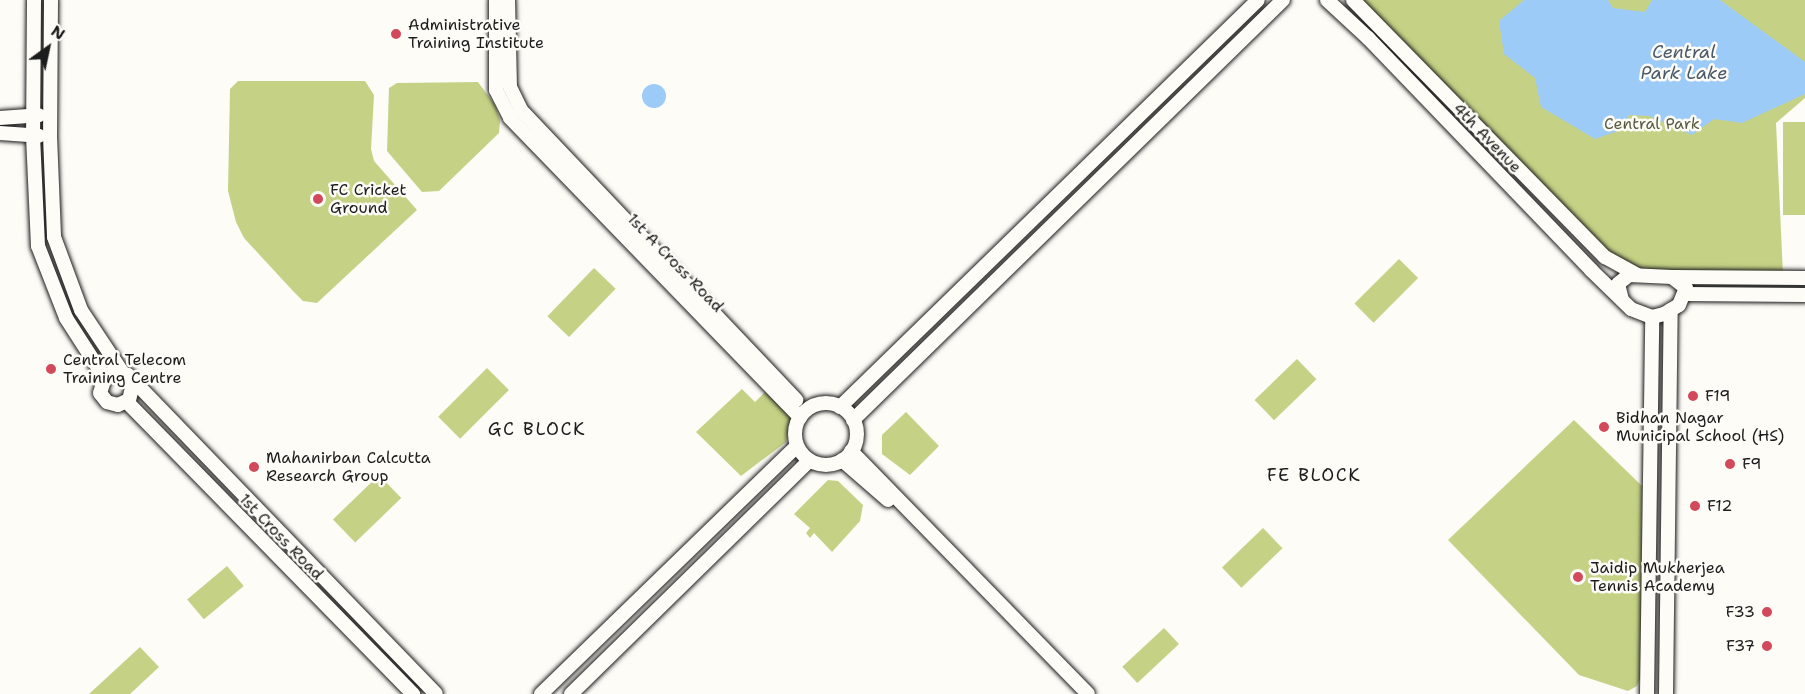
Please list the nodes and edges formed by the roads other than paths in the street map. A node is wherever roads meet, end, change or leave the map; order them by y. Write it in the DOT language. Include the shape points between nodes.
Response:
graph roads {
  1 [pos="34,0"];
  2 [pos="51,0"];
  3 [pos="496,0"];
  4 [pos="508,0"];
  5 [pos="1258,0"];
  6 [pos="1283,0"];
  7 [pos="1327,0"];
  8 [pos="1353,0"];
  9 [pos="50,111"];
  10 [pos="0,118"];
  11 [pos="33,118"];
  12 [pos="532,131"];
  13 [pos="0,133"];
  14 [pos="33,136"];
  15 [pos="50,136"];
  16 [pos="34,199"];
  17 [pos="51,200"];
  18 [pos="1640,275"];
  19 [pos="1672,277"];
  20 [pos="1805,278"];
  21 [pos="1686,294"];
  22 [pos="1805,295"];
  23 [pos="1622,300"];
  24 [pos="1671,310"];
  25 [pos="1652,317"];
  26 [pos="122,372"];
  27 [pos="104,377"];
  28 [pos="133,384"];
  29 [pos="127,402"];
  30 [pos="840,407"];
  31 [pos="802,414"];
  32 [pos="853,420"];
  33 [pos="797,446"];
  34 [pos="846,456"];
  35 [pos="810,460"];
  36 [pos="1649,553"];
  37 [pos="1668,554"];
  38 [pos="1648,643"];
  39 [pos="1666,644"];
  40 [pos="397,653"];
  41 [pos="1048,659"];
  42 [pos="384,665"];
  43 [pos="413,694"];
  44 [pos="436,694"];
  45 [pos="541,694"];
  46 [pos="571,694"];
  47 [pos="1075,694"];
  48 [pos="1088,694"];
  49 [pos="1647,694"];
  50 [pos="1666,694"];
  1 -- 11 [label="street"];
  2 -- 9 [label="street"];
  3 -- 12 [label="street" via="496,90 503,109"];
  4 -- 12 [label="street" via="510,87"];
  5 -- 30 [label="street"];
  6 -- 32 [label="street"];
  7 -- 23 [label="street, 4th Avenue"];
  8 -- 18 [label="street, 4th Avenue" via="1605,257 1624,271"];
  9 -- 11 [label="street"];
  9 -- 15 [label="street"];
  10 -- 11 [label="street"];
  11 -- 14 [label="street"];
  12 -- 31 [label="street, 1st A Cross Road"];
  13 -- 14 [label="street"];
  14 -- 15 [label="street"];
  14 -- 16 [label="street"];
  15 -- 17 [label="street"];
  16 -- 17 [label="street"];
  16 -- 27 [label="street" via="38,246 49,281 74,332"];
  17 -- 26 [label="street" via="54,237 68,281 89,323"];
  18 -- 19 [label="street"];
  18 -- 23 [label="street" via="1622,279 1618,289"];
  19 -- 20 [label="street"];
  19 -- 21 [label="street" via="1685,284"];
  21 -- 22 [label="street"];
  21 -- 24 [label="street"];
  23 -- 25 [label="street, 4th Avenue" via="1636,312"];
  24 -- 25 [label="street"];
  24 -- 37 [label="street"];
  25 -- 36 [label="street"];
  26 -- 27 [label="street"];
  26 -- 28 [label="street"];
  27 -- 29 [label="street" via="99,387 103,398 112,405"];
  28 -- 29 [label="street"];
  28 -- 40 [label="street"];
  29 -- 42 [label="street, 1st Cross Road"];
  30 -- 31 [label="street" via="823,403"];
  30 -- 32 [label="street"];
  31 -- 33 [label="street" via="795,435"];
  32 -- 34 [label="street" via="856,436"];
  33 -- 35 [label="street"];
  33 -- 45 [label="street"];
  34 -- 35 [label="street" via="829,465"];
  34 -- 41 [label="street"];
  35 -- 46 [label="street"];
  36 -- 37 [label="street"];
  36 -- 38 [label="street"];
  37 -- 39 [label="street"];
  38 -- 39 [label="street"];
  38 -- 49 [label="street"];
  39 -- 50 [label="street"];
  40 -- 42 [label="street"];
  40 -- 44 [label="street"];
  41 -- 47 [label="street"];
  41 -- 48 [label="street"];
  42 -- 43 [label="street, 1st Cross Road"];
}
